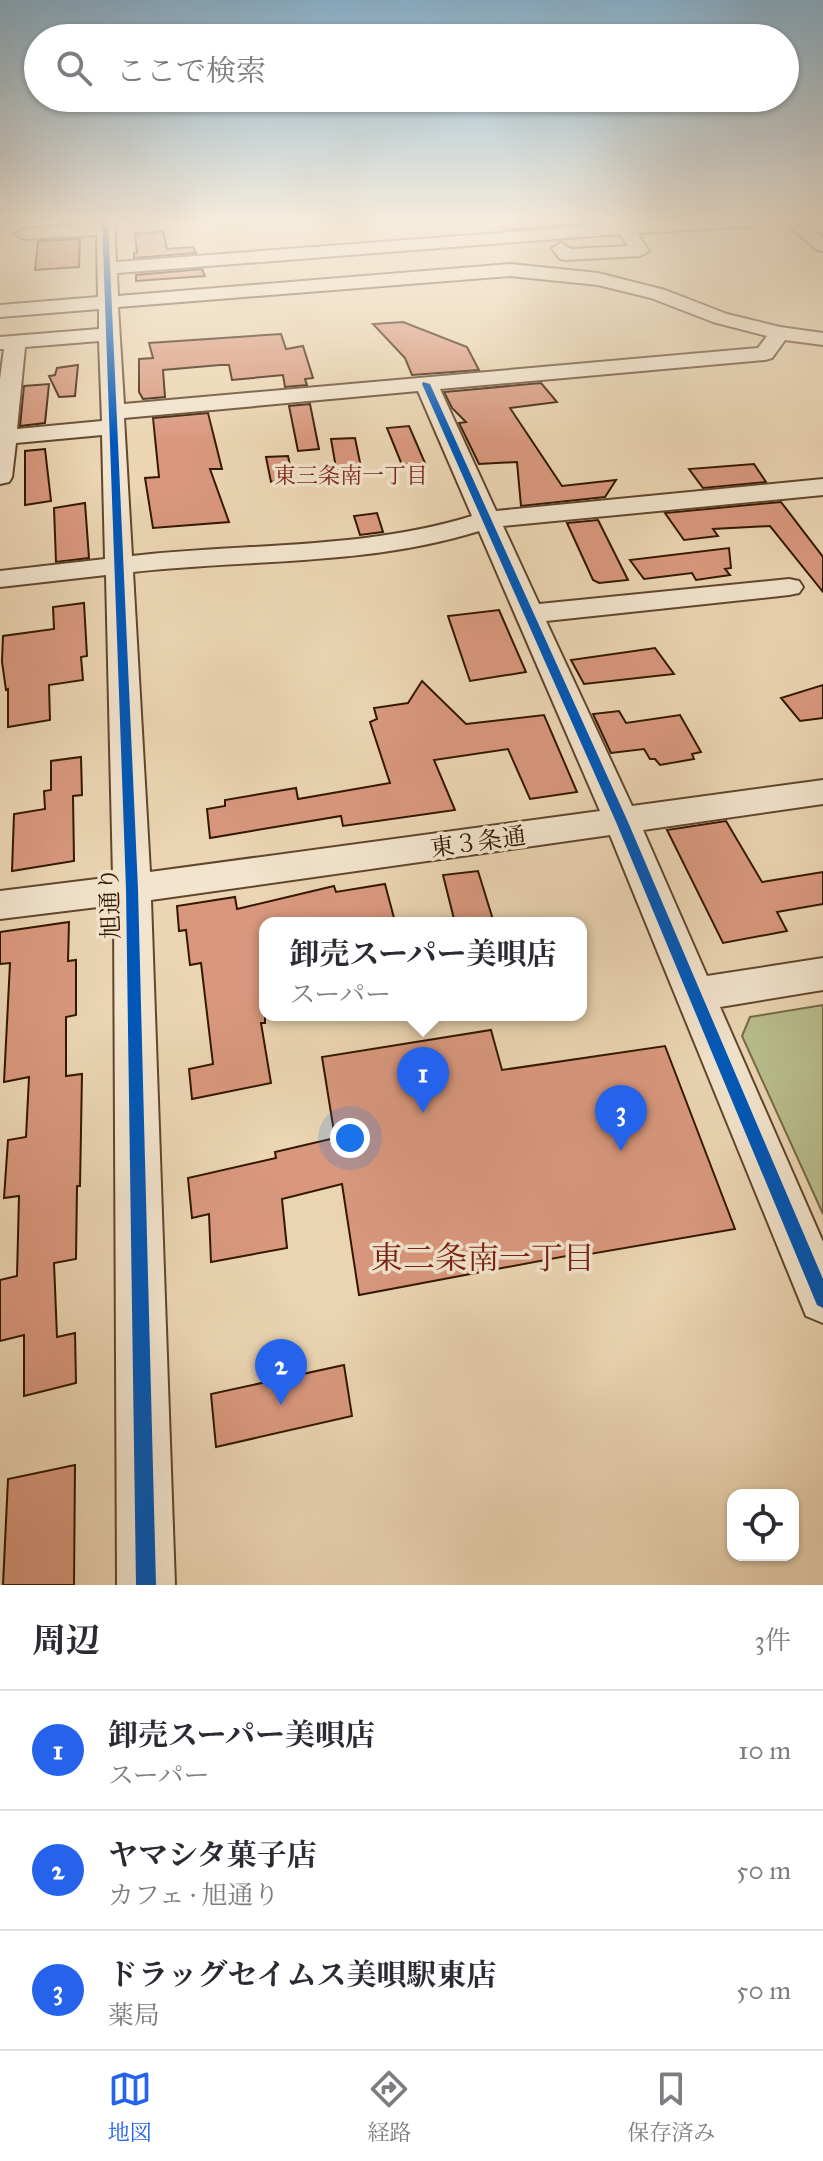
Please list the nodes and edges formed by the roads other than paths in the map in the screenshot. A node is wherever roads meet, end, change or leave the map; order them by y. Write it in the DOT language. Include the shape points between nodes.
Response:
graph roads {
  1 [pos="108,294"];
  2 [pos="219,294"];
  3 [pos="658,294"];
  4 [pos="109,303"];
  5 [pos="0,311"];
  6 [pos="780,333"];
  7 [pos="111,334"];
  8 [pos="823,339"];
  9 [pos="7,342"];
  10 [pos="426,384"];
  11 [pos="111,419"];
  12 [pos="4,437"];
  13 [pos="0,477"];
  14 [pos="814,487"];
  15 [pos="823,509"];
  16 [pos="487,520"];
  17 [pos="118,565"];
  18 [pos="0,579"];
  19 [pos="789,587"];
  20 [pos="529,614"];
  21 [pos="823,792"];
  22 [pos="622,822"];
  23 [pos="132,889"];
  24 [pos="0,905"];
  25 [pos="823,974"];
  26 [pos="696,994"];
  27 [pos="823,1299"];
  28 [pos="146,1585"];
  1 -- 4 [label="street, 旭通り"];
  2 -- 4 [label="street"];
  3 -- 6 [label="street"];
  4 -- 5 [label="street"];
  4 -- 7 [label="street, 旭通り"];
  6 -- 8 [label="street"];
  6 -- 10 [label="street" via="765,354"];
  7 -- 9 [label="street"];
  7 -- 11 [label="street, 旭通り"];
  9 -- 12 [label="street"];
  10 -- 11 [label="street"];
  10 -- 16 [label="street"];
  11 -- 12 [label="street"];
  11 -- 17 [label="street, 旭通り"];
  12 -- 13 [label="street"];
  14 -- 15 [label="street"];
  14 -- 16 [label="street"];
  16 -- 17 [label="street" via="375,547"];
  16 -- 20 [label="street"];
  17 -- 18 [label="street"];
  17 -- 23 [label="street, 旭通り"];
  19 -- 20 [label="street"];
  20 -- 22 [label="street"];
  21 -- 22 [label="street, 東３条通"];
  22 -- 23 [label="street, 東３条通"];
  22 -- 26 [label="street"];
  23 -- 24 [label="street, 東３条通"];
  23 -- 28 [label="street, 旭通り"];
  25 -- 26 [label="street"];
  26 -- 27 [label="street"];
}
